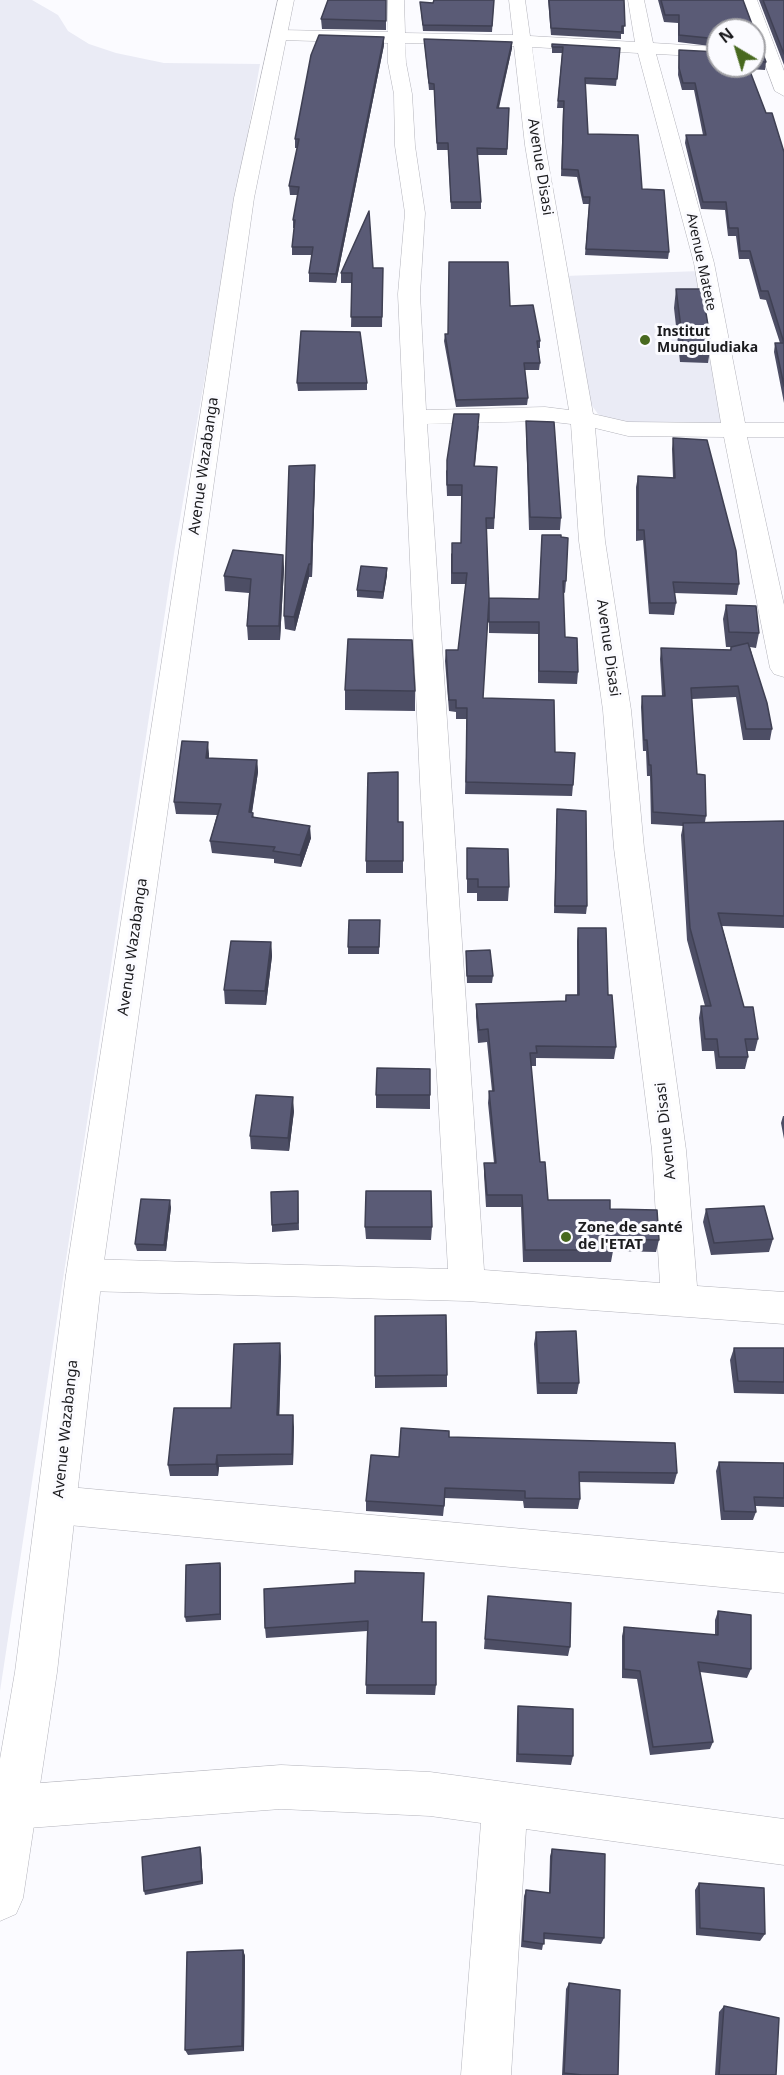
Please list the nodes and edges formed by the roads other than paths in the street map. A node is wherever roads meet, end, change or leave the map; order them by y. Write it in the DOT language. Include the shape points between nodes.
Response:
graph roads {
  1 [pos="286,0"];
  2 [pos="396,0"];
  3 [pos="517,0"];
  4 [pos="636,0"];
  5 [pos="749,0"];
  6 [pos="753,18"];
  7 [pos="279,35"];
  8 [pos="397,38"];
  9 [pos="524,41"];
  10 [pos="646,47"];
  11 [pos="784,49"];
  12 [pos="766,50"];
  13 [pos="706,51"];
  14 [pos="766,60"];
  15 [pos="784,91"];
  16 [pos="415,417"];
  17 [pos="582,418"];
  18 [pos="734,429"];
  19 [pos="784,430"];
  20 [pos="784,668"];
  21 [pos="84,1275"];
  22 [pos="467,1285"];
  23 [pos="680,1299"];
  24 [pos="784,1308"];
  25 [pos="58,1505"];
  26 [pos="784,1573"];
  27 [pos="506,1806"];
  28 [pos="15,1808"];
  29 [pos="784,1842"];
  30 [pos="0,1898"];
  31 [pos="486,2075"];
  1 -- 7 [label="street, Avenue Wazabanga"];
  2 -- 8 [label="street"];
  3 -- 9 [label="street, Avenue Disasi"];
  4 -- 10 [label="street, Avenue Matete"];
  5 -- 6 [label="street"];
  7 -- 8 [label="street"];
  7 -- 21 [label="street, Avenue Wazabanga" via="244,198"];
  8 -- 9 [label="street"];
  8 -- 16 [label="street" via="405,146 415,213 409,294"];
  9 -- 10 [label="street"];
  9 -- 17 [label="street, Avenue Disasi" via="536,145"];
  10 -- 13 [label="street"];
  10 -- 18 [label="street, Avenue Matete" via="704,263"];
  11 -- 12 [label="street"];
  14 -- 15 [label="street"];
  16 -- 17 [label="street" via="545,414"];
  16 -- 22 [label="street"];
  17 -- 18 [label="street" via="628,429"];
  17 -- 23 [label="street, Avenue Disasi" via="592,541 617,710 629,848 669,1150"];
  18 -- 19 [label="street"];
  18 -- 20 [label="street, Avenue Matete"];
  21 -- 22 [label="street"];
  21 -- 25 [label="street, Avenue Wazabanga"];
  22 -- 23 [label="street"];
  23 -- 24 [label="street"];
  25 -- 26 [label="street"];
  25 -- 28 [label="street, Avenue Wazabanga"];
  27 -- 28 [label="street" via="430,1794 281,1787"];
  27 -- 29 [label="street"];
  27 -- 31 [label="street"];
  28 -- 30 [label="street, Avenue Wazabanga"];
}
